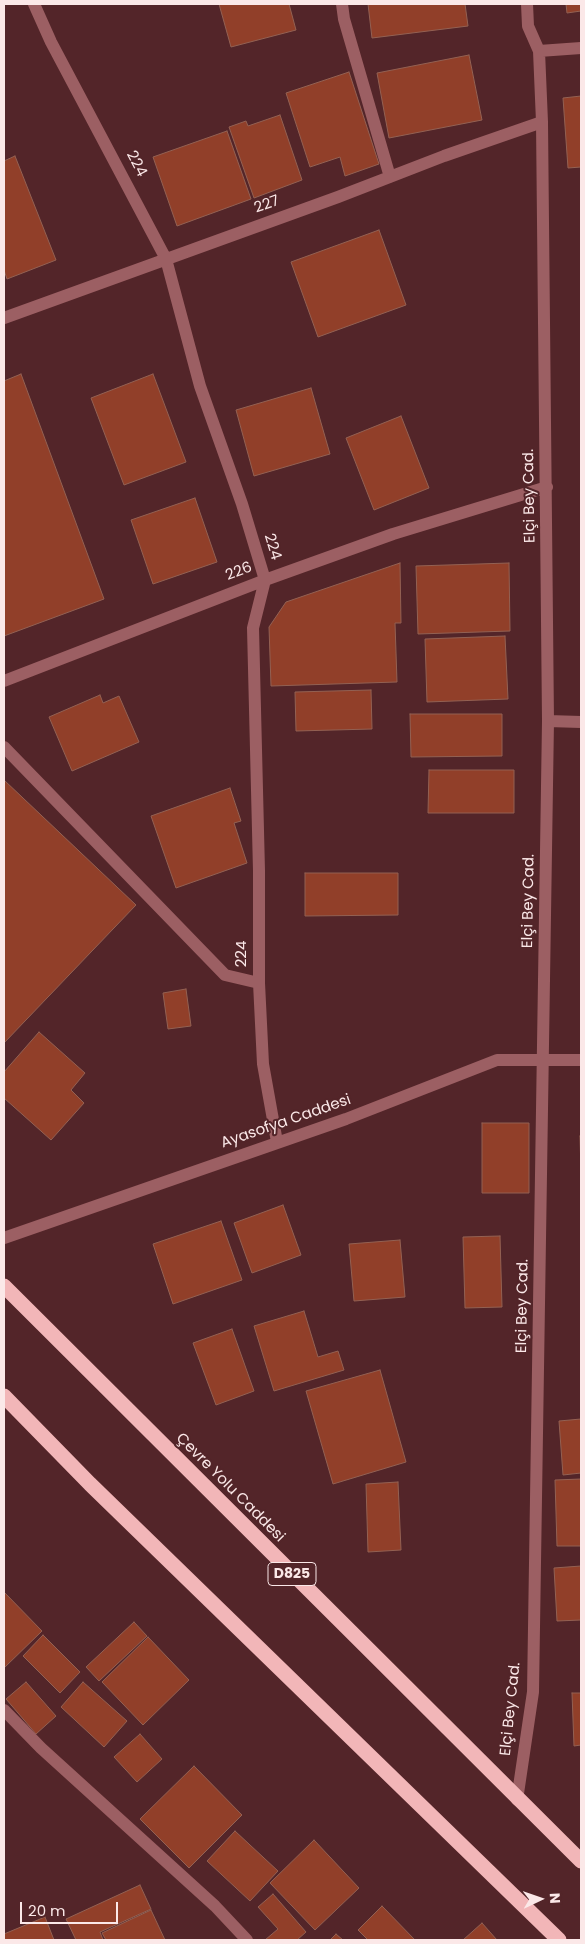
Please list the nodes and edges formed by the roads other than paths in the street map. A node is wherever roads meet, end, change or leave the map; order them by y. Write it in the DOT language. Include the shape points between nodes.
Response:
graph roads {
  1 [pos="34,4"];
  2 [pos="342,4"];
  3 [pos="527,4"];
  4 [pos="581,48"];
  5 [pos="539,51"];
  6 [pos="542,122"];
  7 [pos="390,177"];
  8 [pos="166,259"];
  9 [pos="4,318"];
  10 [pos="547,487"];
  11 [pos="266,580"];
  12 [pos="4,681"];
  13 [pos="548,722"];
  14 [pos="581,722"];
  15 [pos="4,747"];
  16 [pos="258,983"];
  17 [pos="543,1059"];
  18 [pos="581,1060"];
  19 [pos="277,1142"];
  20 [pos="4,1238"];
  21 [pos="4,1286"];
  22 [pos="4,1396"];
  23 [pos="4,1710"];
  24 [pos="517,1800"];
  25 [pos="581,1861"];
  26 [pos="247,1940"];
  27 [pos="558,1940"];
  1 -- 8 [label="street, 224"];
  2 -- 7 [label="street"];
  3 -- 5 [label="street, Elçi Bey Cad." via="528,26"];
  4 -- 5 [label="street"];
  5 -- 6 [label="street, Elçi Bey Cad."];
  6 -- 7 [label="street, 227"];
  6 -- 10 [label="street, Elçi Bey Cad."];
  7 -- 8 [label="street, 227"];
  8 -- 9 [label="street, 227"];
  8 -- 11 [label="street, 224" via="200,386"];
  10 -- 11 [label="street, 226" via="394,534"];
  10 -- 13 [label="street, Elçi Bey Cad."];
  11 -- 12 [label="street, 226"];
  11 -- 16 [label="street, 224" via="253,628 259,871"];
  13 -- 14 [label="street"];
  13 -- 17 [label="street, Elçi Bey Cad."];
  15 -- 16 [label="street" via="224,975"];
  16 -- 19 [label="street, 224" via="263,1064"];
  17 -- 18 [label="street, Ayasofya Caddesi"];
  17 -- 19 [label="street, Ayasofya Caddesi" via="497,1060 346,1119"];
  17 -- 24 [label="street, Elçi Bey Cad." via="532,1692"];
  19 -- 20 [label="street, Ayasofya Caddesi"];
  21 -- 24 [label="highway, Çevre Yolu Caddesi / D825"];
  22 -- 27 [label="highway" via="97,1491"];
  23 -- 26 [label="street" via="41,1748 215,1906"];
  24 -- 25 [label="highway, Çevre Yolu Caddesi / D825"];
}
